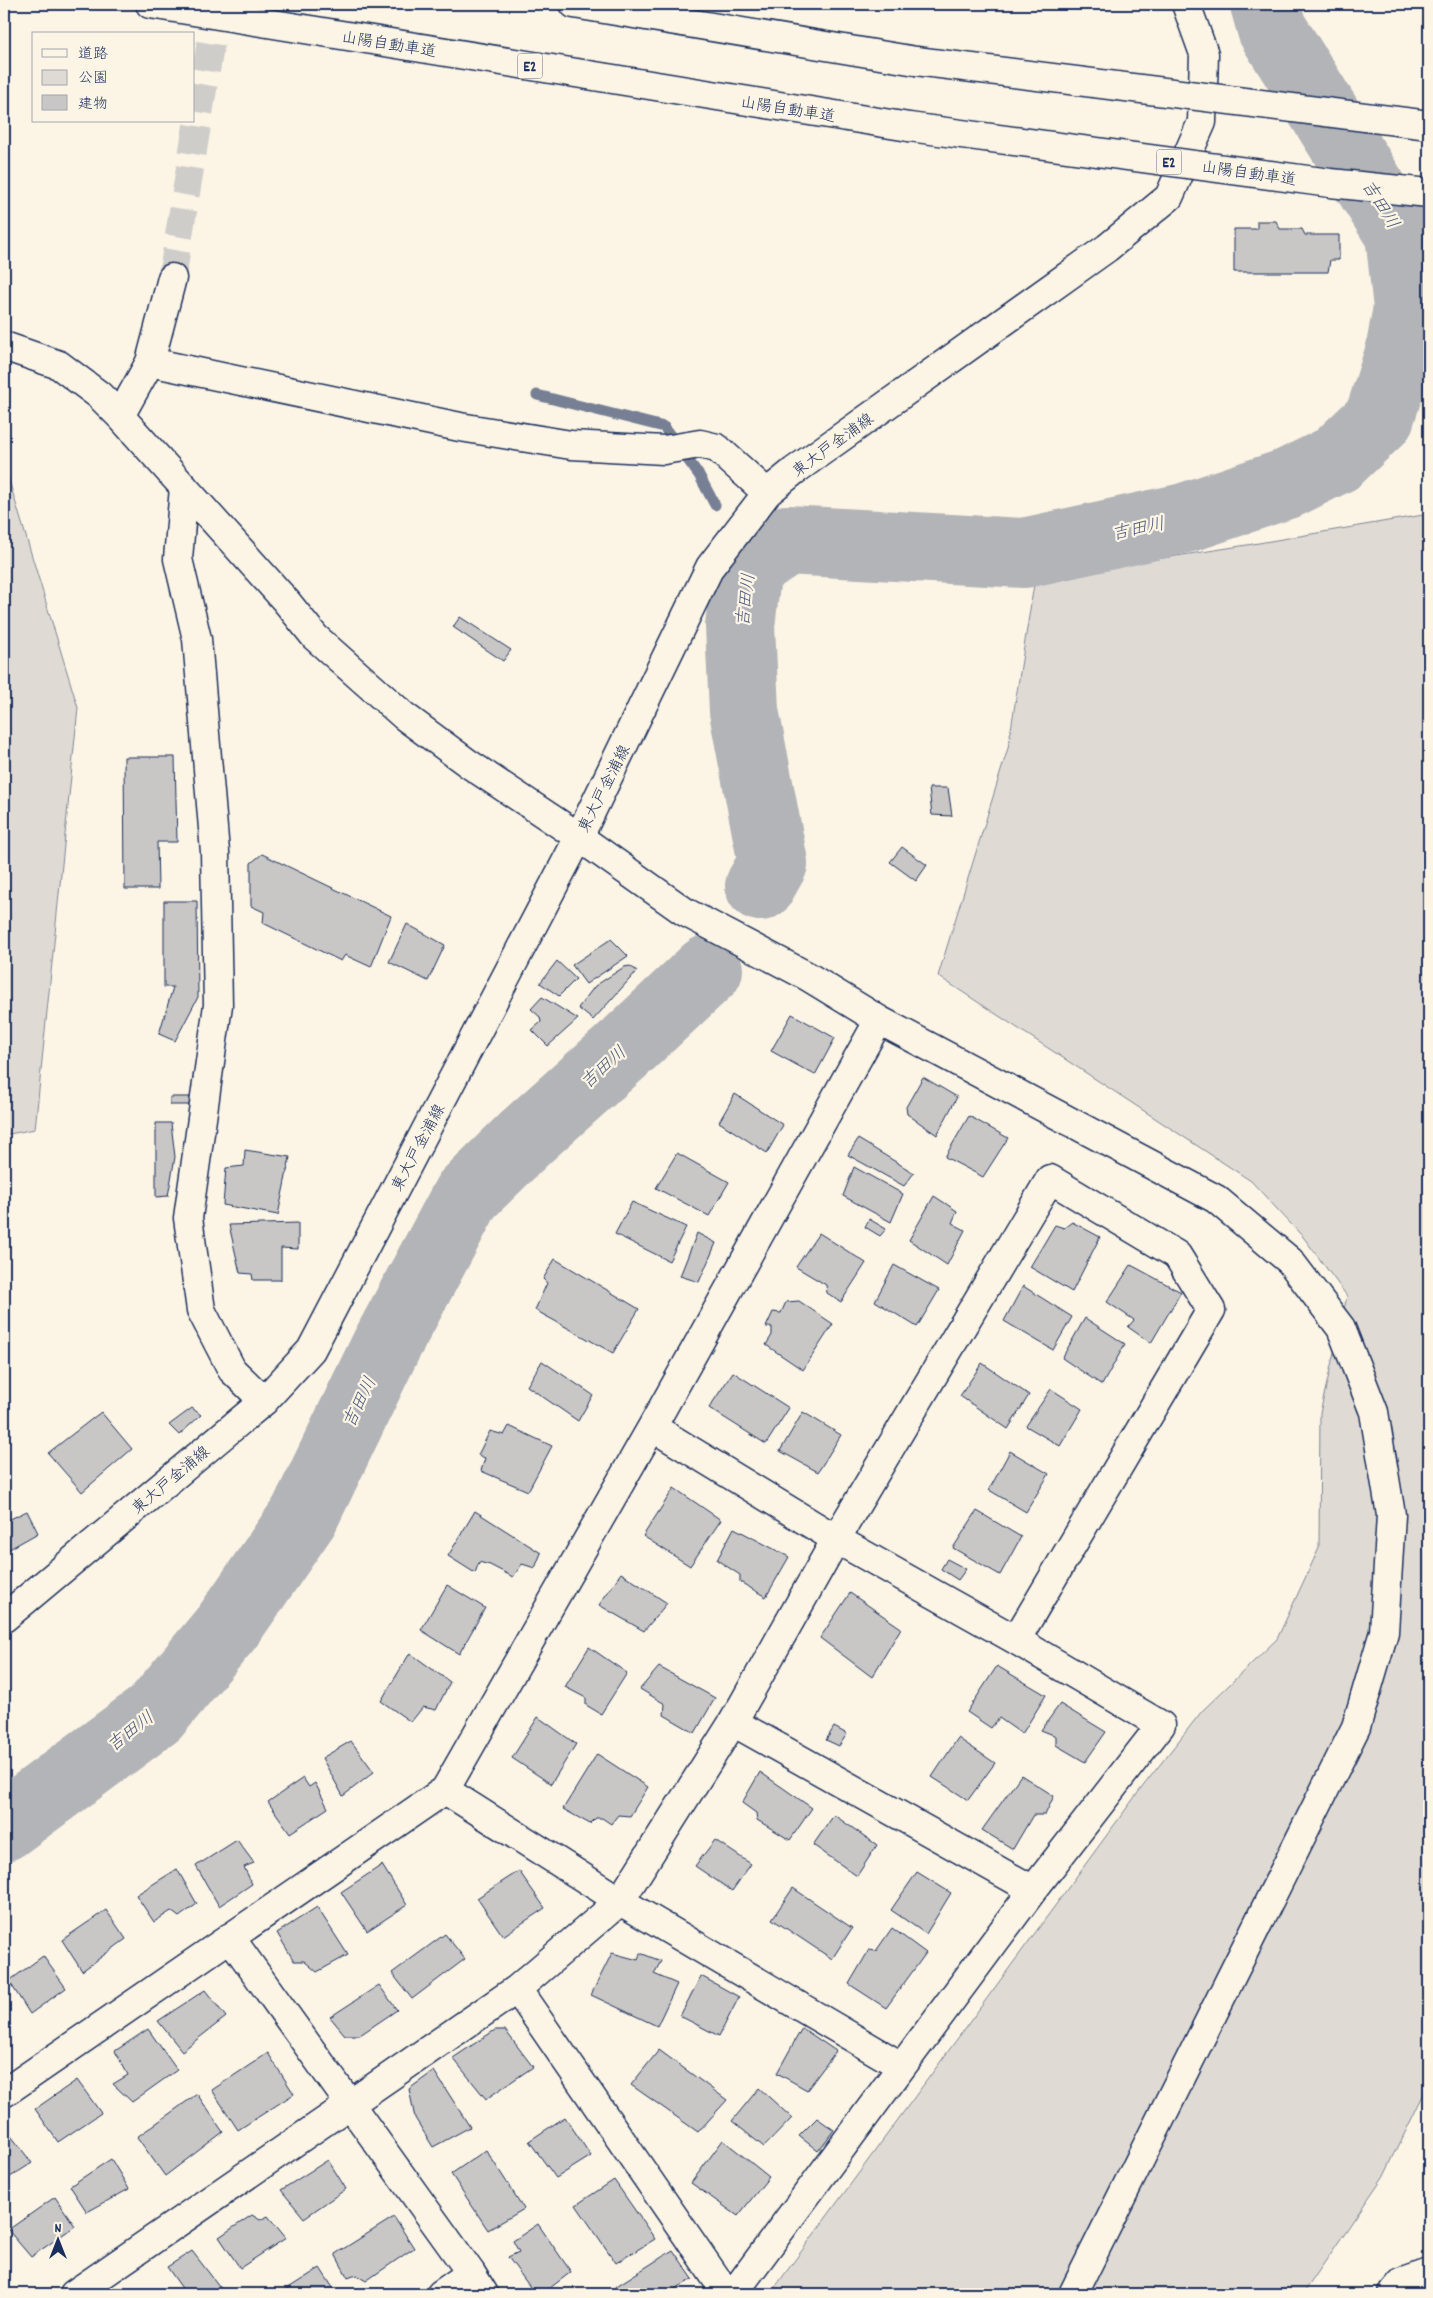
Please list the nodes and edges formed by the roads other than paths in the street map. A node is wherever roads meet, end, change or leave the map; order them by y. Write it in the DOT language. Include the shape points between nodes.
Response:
graph roads {
  1 [pos="150,4"];
  2 [pos="574,4"];
  3 [pos="1186,4"];
  4 [pos="1429,125"];
  5 [pos="1429,192"];
  6 [pos="172,278"];
  7 [pos="4,346"];
  8 [pos="150,362"];
  9 [pos="120,416"];
  10 [pos="184,487"];
  11 [pos="767,493"];
  12 [pos="579,836"];
  13 [pos="879,1020"];
  14 [pos="264,1401"];
  15 [pos="652,1427"];
  16 [pos="836,1539"];
  17 [pos="4,1618"];
  18 [pos="1016,1640"];
  19 [pos="733,1722"];
  20 [pos="445,1790"];
  21 [pos="1033,1890"];
  22 [pos="620,1901"];
  23 [pos="230,1937"];
  24 [pos="517,1989"];
  25 [pos="901,2066"];
  26 [pos="4,2093"];
  27 [pos="351,2103"];
  28 [pos="1429,2273"];
  29 [pos="478,2284"];
  30 [pos="74,2294"];
  31 [pos="441,2294"];
  32 [pos="727,2294"];
  33 [pos="733,2294"];
  34 [pos="1073,2294"];
  35 [pos="1392,2294"];
  1 -- 5 [label="main road, 山陽自動車道 / E2, bridge" via="909,127 1330,183"];
  2 -- 4 [label="main road, bridge" via="916,61"];
  3 -- 11 [label="main road, 東大戸金浦線" via="1204,54 1202,122 1169,197 1107,248"];
  6 -- 8 [label="main road"];
  7 -- 9 [label="main road" via="59,365 99,395"];
  8 -- 9 [label="main road"];
  8 -- 11 [label="main road" via="460,427 571,445 664,450 700,444 717,448"];
  9 -- 10 [label="main road"];
  10 -- 12 [label="main road" via="315,637 404,716 469,764"];
  10 -- 14 [label="main road" via="178,559 198,648 215,852 218,1005 188,1218 201,1310 232,1370"];
  11 -- 12 [label="main road, 東大戸金浦線" via="710,567"];
  12 -- 13 [label="main road" via="685,912 807,976"];
  12 -- 14 [label="main road, 東大戸金浦線" via="310,1350"];
  13 -- 15 [label="main road"];
  13 -- 34 [label="main road" via="1216,1199 1290,1261 1345,1336 1374,1412 1391,1515 1384,1632 1356,1727"];
  14 -- 17 [label="main road, 東大戸金浦線"];
  15 -- 16 [label="main road"];
  15 -- 20 [label="main road"];
  16 -- 18 [label="main road"];
  16 -- 18 [label="main road" via="1050,1179 1177,1255 1211,1310"];
  16 -- 19 [label="main road"];
  18 -- 21 [label="main road" via="1161,1725"];
  19 -- 21 [label="main road"];
  19 -- 22 [label="main road"];
  20 -- 22 [label="main road"];
  20 -- 23 [label="main road"];
  21 -- 25 [label="main road"];
  22 -- 24 [label="main road"];
  22 -- 25 [label="main road"];
  23 -- 26 [label="main road"];
  23 -- 27 [label="main road"];
  24 -- 27 [label="main road"];
  24 -- 32 [label="main road"];
  25 -- 33 [label="main road"];
  27 -- 29 [label="main road"];
  27 -- 30 [label="main road"];
  28 -- 35 [label="main road" via="1401,2283"];
  29 -- 31 [label="main road"];
}
